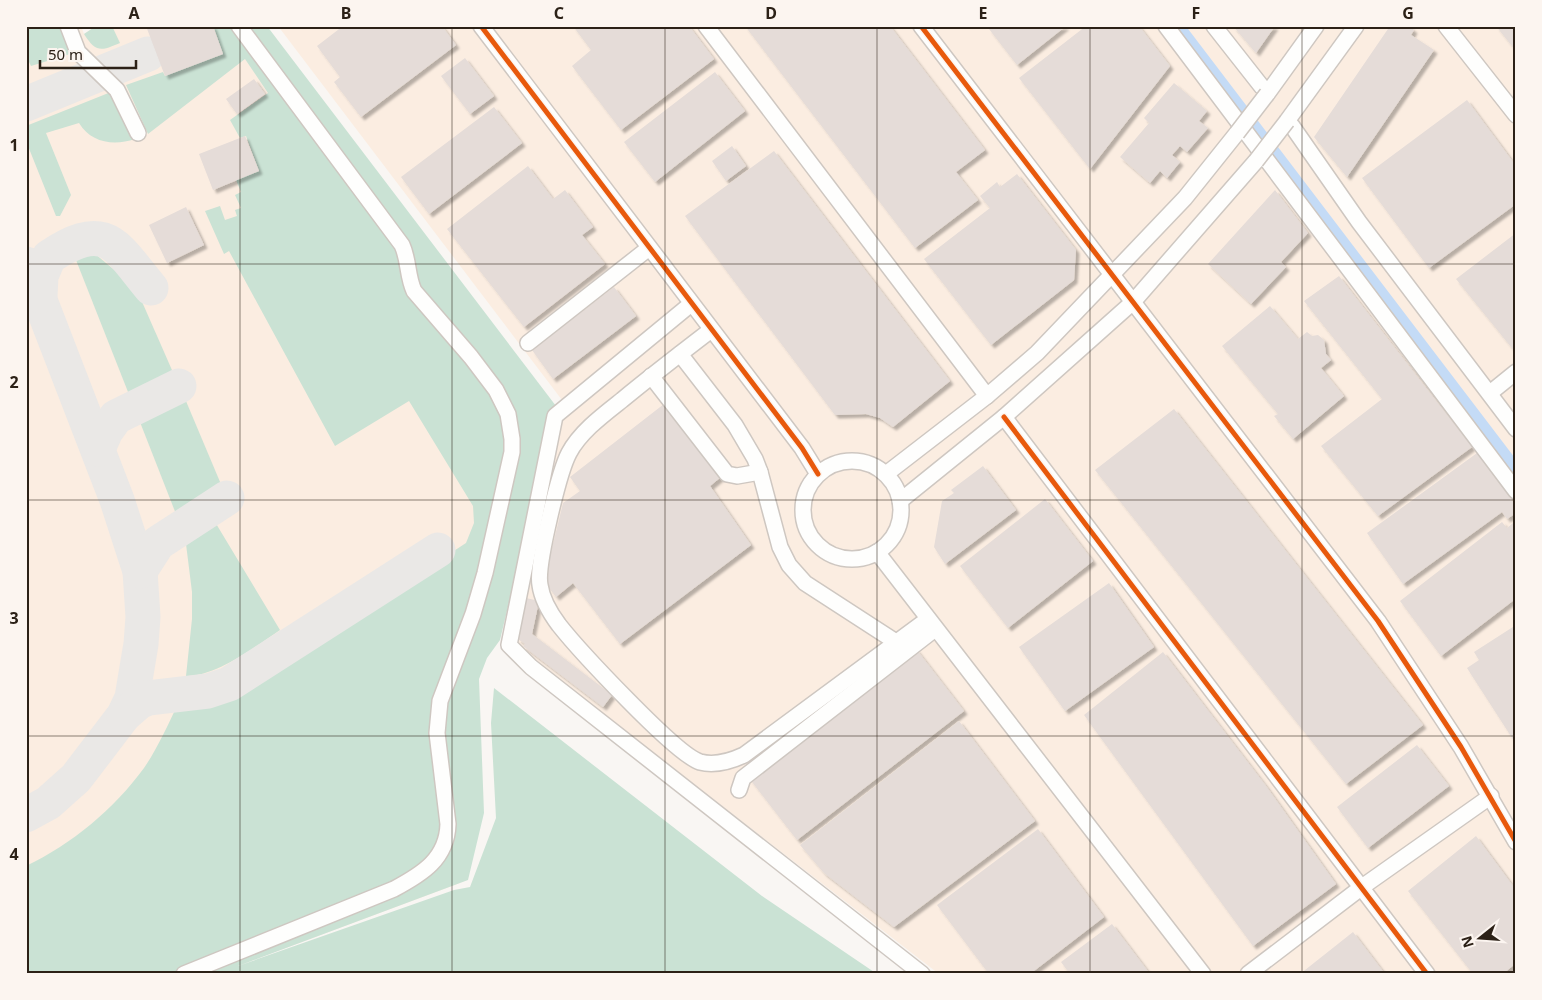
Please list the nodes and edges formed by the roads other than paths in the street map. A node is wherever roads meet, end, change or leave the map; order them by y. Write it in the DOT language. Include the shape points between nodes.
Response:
graph roads {
  1 [pos="68,26"];
  2 [pos="239,26"];
  3 [pos="481,26"];
  4 [pos="706,26"];
  5 [pos="921,26"];
  6 [pos="1166,26"];
  7 [pos="1214,26"];
  8 [pos="1316,26"];
  9 [pos="1356,26"];
  10 [pos="1446,26"];
  11 [pos="1264,91"];
  12 [pos="1516,115"];
  13 [pos="1290,124"];
  14 [pos="138,133"];
  15 [pos="649,248"];
  16 [pos="1112,275"];
  17 [pos="1133,302"];
  18 [pos="691,304"];
  19 [pos="711,330"];
  20 [pos="528,343"];
  21 [pos="680,354"];
  22 [pos="1516,372"];
  23 [pos="651,376"];
  24 [pos="1490,393"];
  25 [pos="987,396"];
  26 [pos="1004,418"];
  27 [pos="1516,429"];
  28 [pos="760,472"];
  29 [pos="818,474"];
  30 [pos="886,474"];
  31 [pos="1516,491"];
  32 [pos="900,501"];
  33 [pos="877,552"];
  34 [pos="932,624"];
  35 [pos="896,642"];
  36 [pos="739,790"];
  37 [pos="1491,796"];
  38 [pos="1516,842"];
  39 [pos="1362,887"];
  40 [pos="184,974"];
  41 [pos="922,974"];
  42 [pos="1203,974"];
  43 [pos="1248,974"];
  44 [pos="1427,974"];
  1 -- 14 [label="street" via="78,52 117,90"];
  2 -- 40 [label="street" via="402,245 414,291 496,390 508,414 512,446 486,573 440,701 437,733 448,824 448,835 440,855 421,873 394,889"];
  3 -- 15 [label="street"];
  4 -- 25 [label="street"];
  5 -- 16 [label="street"];
  6 -- 31 [label="street"];
  7 -- 11 [label="street"];
  8 -- 11 [label="street"];
  9 -- 13 [label="street"];
  10 -- 12 [label="street"];
  11 -- 16 [label="street, bridge" via="1237,133 1185,198"];
  13 -- 17 [label="street, bridge"];
  13 -- 24 [label="street" via="1359,222"];
  15 -- 18 [label="street"];
  15 -- 20 [label="street"];
  16 -- 17 [label="street"];
  16 -- 25 [label="street" via="1037,353"];
  17 -- 26 [label="street"];
  17 -- 37 [label="street" via="1378,621"];
  18 -- 19 [label="street"];
  18 -- 41 [label="street" via="555,416 509,645 531,667"];
  19 -- 21 [label="street"];
  19 -- 29 [label="street" via="802,448"];
  21 -- 23 [label="street"];
  21 -- 28 [label="street" via="735,425"];
  22 -- 24 [label="street"];
  23 -- 28 [label="street" via="727,474 737,476"];
  23 -- 35 [label="street" via="575,442 559,478 539,573 543,599 561,627 633,705 684,753 700,762 717,763 744,755"];
  24 -- 27 [label="street"];
  25 -- 30 [label="street"];
  26 -- 32 [label="street"];
  26 -- 39 [label="street"];
  28 -- 35 [label="street" via="772,523 789,565 805,583"];
  29 -- 30 [label="street" via="832,464 851,460 870,464"];
  29 -- 33 [label="street" via="808,486 804,500 806,528 813,540 836,556 856,558"];
  30 -- 32 [label="street"];
  32 -- 33 [label="street" via="897,530 889,543"];
  33 -- 34 [label="street"];
  34 -- 35 [label="street"];
  34 -- 36 [label="street" via="743,778"];
  34 -- 42 [label="street"];
  37 -- 38 [label="street"];
  37 -- 39 [label="street"];
  39 -- 43 [label="street"];
  39 -- 44 [label="street"];
}
